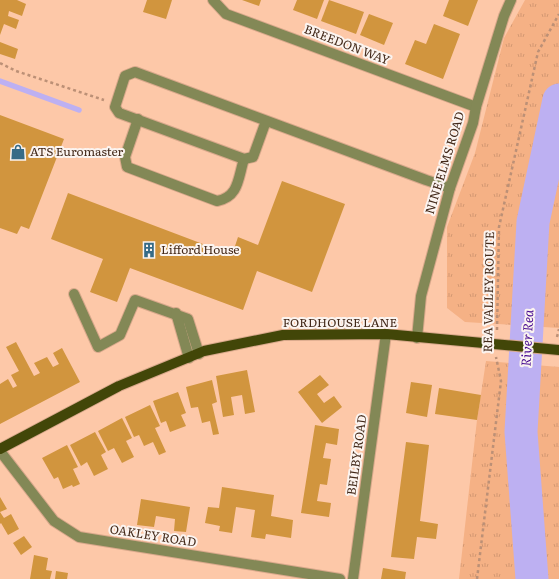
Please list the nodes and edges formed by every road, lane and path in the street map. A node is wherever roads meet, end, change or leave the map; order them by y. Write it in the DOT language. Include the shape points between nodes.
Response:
graph roads {
  1 [pos="214,0"];
  2 [pos="511,0"];
  3 [pos="559,14"];
  4 [pos="0,63"];
  5 [pos="116,104"];
  6 [pos="476,107"];
  7 [pos="138,119"];
  8 [pos="266,121"];
  9 [pos="244,159"];
  10 [pos="450,188"];
  11 [pos="74,294"];
  12 [pos="176,313"];
  13 [pos="386,334"];
  14 [pos="417,338"];
  15 [pos="496,344"];
  16 [pos="559,350"];
  17 [pos="199,354"];
  18 [pos="188,358"];
  19 [pos="0,450"];
  20 [pos="340,579"];
  21 [pos="353,579"];
  22 [pos="477,579"];
  1 -- 6 [label="street, BREEDON WAY" via="226,14"];
  2 -- 6 [label="street, NINE ELMS ROAD"];
  3 -- 15 [label="path, REA VALLEY ROUTE" via="538,52 499,227"];
  4 -- 5 [label="path" via="16,71"];
  5 -- 7 [label="street" via="119,112"];
  5 -- 8 [label="street" via="125,76 135,72"];
  6 -- 10 [label="street, NINE ELMS ROAD" via="473,123"];
  7 -- 9 [label="street"];
  7 -- 9 [label="street" via="125,157 127,167 217,201 234,194"];
  8 -- 9 [label="street" via="253,157"];
  8 -- 10 [label="street"];
  10 -- 14 [label="street, NINE ELMS ROAD" via="421,296"];
  11 -- 12 [label="street" via="98,347 120,334 136,300"];
  12 -- 17 [label="street" via="188,318"];
  12 -- 18 [label="street"];
  13 -- 14 [label="main road, FORDHOUSE LANE"];
  13 -- 17 [label="main road, FORDHOUSE LANE" via="283,335"];
  13 -- 21 [label="street, BEILBY ROAD"];
  14 -- 15 [label="main road, FORDHOUSE LANE"];
  15 -- 16 [label="main road, FORDHOUSE LANE"];
  15 -- 22 [label="path, REA VALLEY ROUTE" via="501,381"];
  17 -- 18 [label="main road, FORDHOUSE LANE"];
  18 -- 19 [label="main road, FORDHOUSE LANE" via="119,386"];
  19 -- 20 [label="street, OAKLEY ROAD" via="54,521 79,537"];
}
